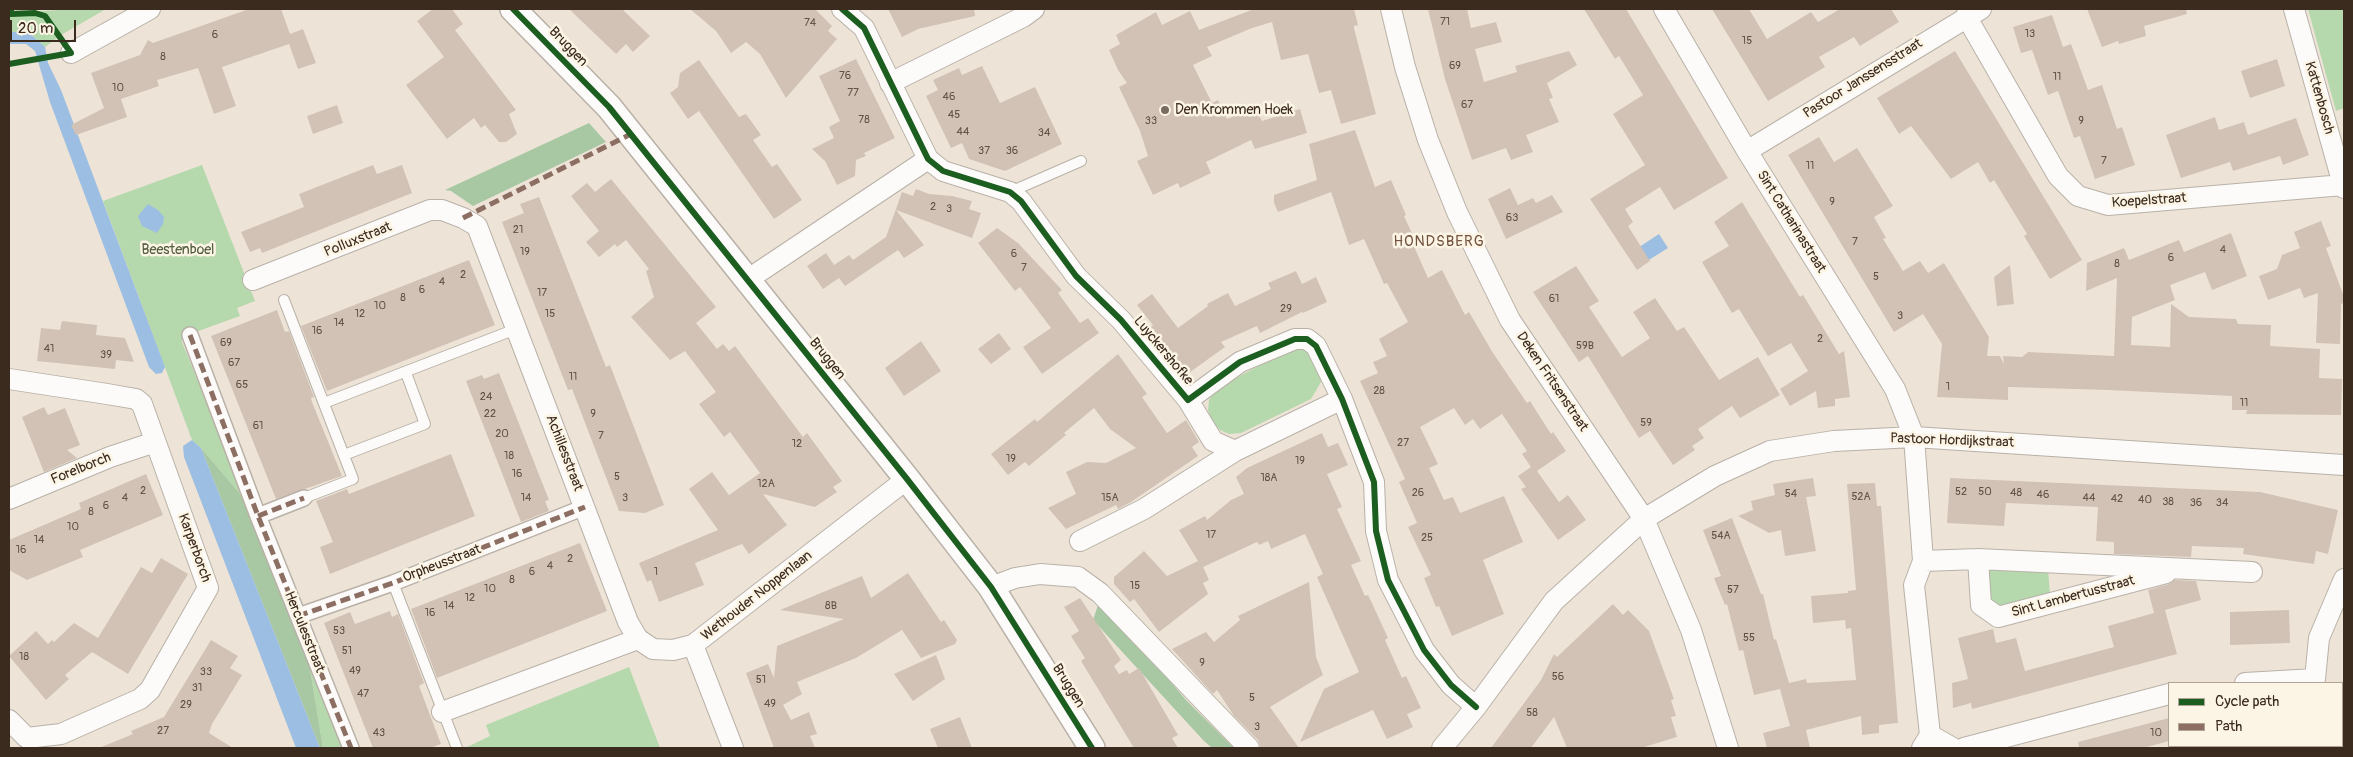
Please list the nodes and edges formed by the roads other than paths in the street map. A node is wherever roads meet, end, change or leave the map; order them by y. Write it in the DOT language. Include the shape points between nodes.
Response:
graph roads {
  1 [pos="150,9"];
  2 [pos="513,9"];
  3 [pos="842,9"];
  4 [pos="1034,9"];
  5 [pos="1391,9"];
  6 [pos="1664,9"];
  7 [pos="2294,9"];
  8 [pos="1973,13"];
  9 [pos="71,54"];
  10 [pos="890,83"];
  11 [pos="1747,151"];
  12 [pos="928,159"];
  13 [pos="1082,161"];
  14 [pos="2344,186"];
  15 [pos="1010,192"];
  16 [pos="463,218"];
  17 [pos="253,280"];
  18 [pos="747,280"];
  19 [pos="284,300"];
  20 [pos="516,329"];
  21 [pos="190,335"];
  22 [pos="406,373"];
  23 [pos="12,377"];
  24 [pos="1342,399"];
  25 [pos="1188,400"];
  26 [pos="324,403"];
  27 [pos="1914,437"];
  28 [pos="155,442"];
  29 [pos="1235,451"];
  30 [pos="344,455"];
  31 [pos="2344,465"];
  32 [pos="908,479"];
  33 [pos="304,498"];
  34 [pos="9,499"];
  35 [pos="585,507"];
  36 [pos="258,516"];
  37 [pos="1644,519"];
  38 [pos="1080,541"];
  39 [pos="1978,559"];
  40 [pos="1923,561"];
  41 [pos="2184,568"];
  42 [pos="2252,572"];
  43 [pos="2344,579"];
  44 [pos="393,583"];
  45 [pos="991,586"];
  46 [pos="298,616"];
  47 [pos="638,638"];
  48 [pos="693,646"];
  49 [pos="2316,681"];
  50 [pos="2280,682"];
  51 [pos="2168,694"];
  52 [pos="1476,707"];
  53 [pos="442,712"];
  54 [pos="9,720"];
  55 [pos="1926,742"];
  56 [pos="350,748"];
  57 [pos="456,748"];
  58 [pos="733,748"];
  59 [pos="1092,748"];
  60 [pos="1249,748"];
  61 [pos="1442,748"];
  62 [pos="1728,748"];
  63 [pos="1954,748"];
  64 [pos="1964,748"];
  1 -- 9 [label="street"];
  2 -- 18 [label="street, Bruggen" via="609,107"];
  3 -- 10 [label="street, Luyckershofke" via="864,28"];
  4 -- 10 [label="street"];
  5 -- 37 [label="street, Deken Fritsenstraat" via="1428,140 1457,212 1510,320"];
  6 -- 11 [label="street, Sint Catharinastraat"];
  7 -- 14 [label="street, Kattenbosch"];
  8 -- 11 [label="street, Pastoor Janssensstraat"];
  8 -- 14 [label="street, Koepelstraat" via="2058,176 2078,196 2108,205"];
  10 -- 12 [label="street, Luyckershofke"];
  11 -- 27 [label="street, Sint Catharinastraat" via="1894,389"];
  12 -- 15 [label="street, Luyckershofke" via="943,171"];
  12 -- 18 [label="street"];
  13 -- 15 [label="lane"];
  15 -- 25 [label="street, Luyckershofke" via="1021,200 1076,276 1121,320"];
  16 -- 17 [label="street, Polluxstraat" via="442,210 430,210"];
  16 -- 20 [label="street, Achillesstraat" via="477,226"];
  18 -- 32 [label="street, Bruggen"];
  19 -- 26 [label="lane"];
  20 -- 22 [label="lane"];
  20 -- 35 [label="street, Achillesstraat"];
  21 -- 36 [label="street, Herculesstraat"];
  22 -- 26 [label="lane"];
  22 -- 30 [label="lane" via="425,424"];
  23 -- 28 [label="street, Karperborch" via="136,399 142,404"];
  24 -- 25 [label="street, Luyckershofke" via="1316,346 1307,339 1295,339 1240,362"];
  24 -- 29 [label="street"];
  24 -- 52 [label="street, Luyckershofke" via="1374,482 1376,531 1388,580 1424,650 1451,684"];
  25 -- 29 [label="street, Luyckershofke" via="1213,441"];
  26 -- 30 [label="lane"];
  27 -- 31 [label="street, Pastoor Hordijkstraat"];
  27 -- 37 [label="street, Pastoor Hordijkstraat" via="1834,440 1770,451 1715,476"];
  27 -- 40 [label="street"];
  28 -- 34 [label="street, Forelborch"];
  28 -- 54 [label="street, Karperborch" via="208,588 150,690 140,699 61,734 27,738"];
  29 -- 38 [label="street" via="1144,509"];
  30 -- 33 [label="lane" via="353,479"];
  32 -- 45 [label="street, Bruggen"];
  32 -- 48 [label="street, Wethouder Noppenlaan"];
  33 -- 36 [label="street"];
  35 -- 44 [label="street, Orpheusstraat"];
  35 -- 47 [label="street, Achillesstraat" via="628,622"];
  36 -- 46 [label="street, Herculesstraat"];
  37 -- 52 [label="street, Pastoor Hordijkstraat" via="1554,601"];
  37 -- 62 [label="street, Deken Fritsenstraat" via="1691,630"];
  39 -- 40 [label="street, Sint Lambertusstraat"];
  39 -- 41 [label="street, Sint Lambertusstraat"];
  39 -- 41 [label="street, Sint Lambertusstraat" via="1981,605 1998,617"];
  40 -- 55 [label="street" via="1914,585"];
  41 -- 42 [label="street, Sint Lambertusstraat"];
  43 -- 49 [label="street" via="2319,638"];
  44 -- 46 [label="street, Orpheusstraat"];
  44 -- 53 [label="lane"];
  45 -- 59 [label="street, Bruggen"];
  45 -- 60 [label="street" via="1040,574 1078,577 1100,593"];
  46 -- 56 [label="street, Herculesstraat"];
  47 -- 48 [label="street" via="653,649"];
  47 -- 53 [label="street"];
  48 -- 58 [label="street, Wethouder Noppenlaan"];
  49 -- 50 [label="street"];
  51 -- 64 [label="street"];
  52 -- 61 [label="street, Pastoor Hordijkstraat"];
  53 -- 57 [label="lane"];
  55 -- 63 [label="street"];
}
